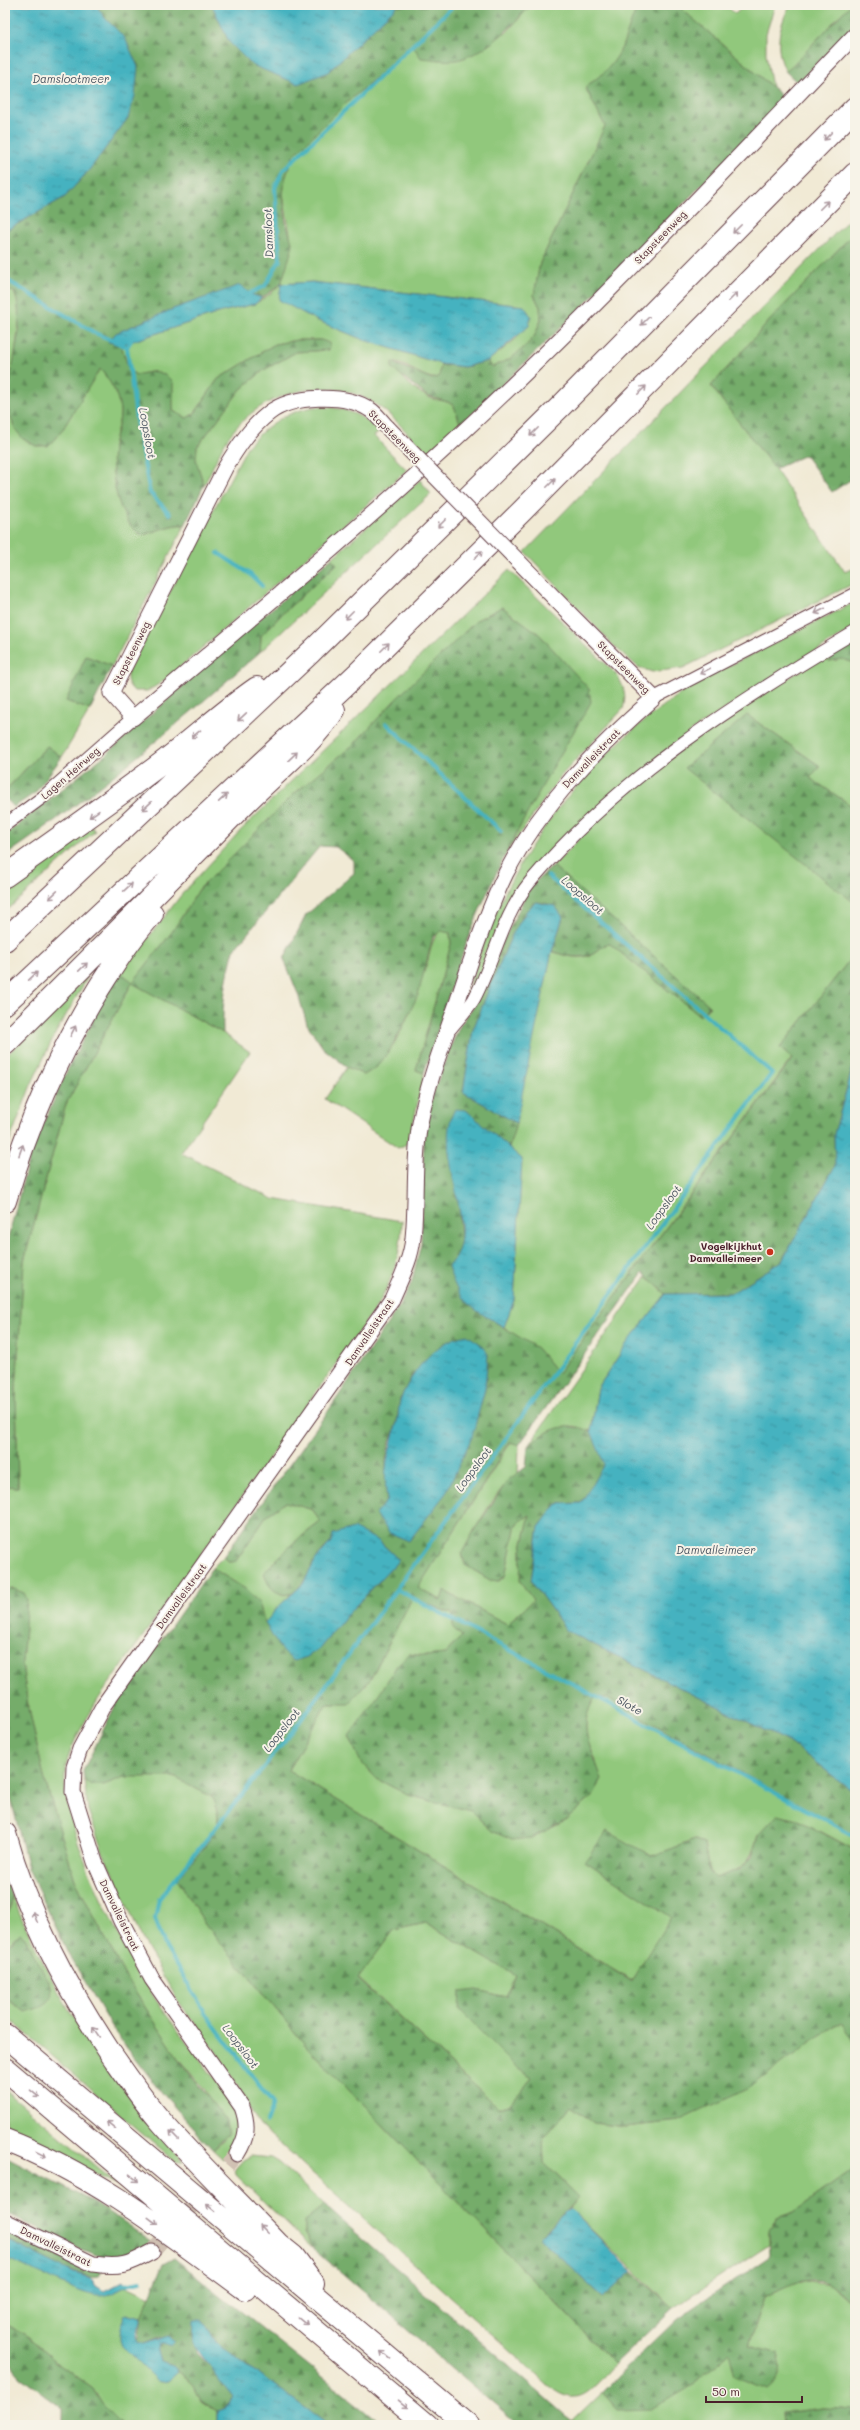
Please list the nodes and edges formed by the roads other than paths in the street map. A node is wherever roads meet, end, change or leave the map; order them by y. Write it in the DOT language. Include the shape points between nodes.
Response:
graph roads {
  1 [pos="855,35"];
  2 [pos="855,108"];
  3 [pos="855,174"];
  4 [pos="855,594"];
  5 [pos="855,632"];
  6 [pos="311,652"];
  7 [pos="357,674"];
  8 [pos="654,698"];
  9 [pos="133,718"];
  10 [pos="264,782"];
  11 [pos="5,825"];
  12 [pos="5,876"];
  13 [pos="5,940"];
  14 [pos="5,1003"];
  15 [pos="446,1033"];
  16 [pos="5,1044"];
  17 [pos="5,1201"];
  18 [pos="5,1834"];
  19 [pos="5,2035"];
  20 [pos="5,2069"];
  21 [pos="5,2140"];
  22 [pos="237,2154"];
  23 [pos="5,2221"];
  24 [pos="152,2252"];
  25 [pos="274,2296"];
  26 [pos="337,2315"];
  27 [pos="427,2425"];
  28 [pos="468,2425"];
  1 -- 9 [label="street, Stapsteenweg" via="636,262 467,428 355,531"];
  2 -- 6 [label="highway, one-way" via="568,399"];
  7 -- 3 [label="highway, one-way" via="529,505"];
  4 -- 8 [label="street, Damvalleistraat, one-way"];
  5 -- 15 [label="street, Damvalleistraat" via="735,705 665,756 593,817 530,883 506,923 473,1000"];
  6 -- 12 [label="highway, one-way" via="226,709 114,799"];
  6 -- 13 [label="highway, one-way"];
  10 -- 7 [label="highway, one-way" via="324,725"];
  14 -- 7 [label="highway, one-way"];
  8 -- 9 [label="street, Stapsteenweg, bridge" via="370,409 347,400 322,398 294,402 270,412 244,438 224,468 111,693"];
  8 -- 15 [label="street, Damvalleistraat" via="586,762 534,826 506,873 478,941"];
  9 -- 11 [label="street, Lagen Heirweg" via="43,797"];
  16 -- 10 [label="highway, one-way"];
  17 -- 10 [label="highway, one-way" via="35,1110 74,1028 114,964 150,917 208,852"];
  15 -- 22 [label="street, Damvalleistraat" via="427,1091 420,1125 413,1240 392,1299 102,1706 80,1748 74,1767 73,1792 95,1862 121,1921 152,1979 242,2107 247,2128 245,2141"];
  26 -- 18 [label="highway, one-way" via="293,2256 278,2244 158,2119 120,2067 85,2015 54,1961 14,1866"];
  26 -- 19 [label="highway, one-way"];
  20 -- 25 [label="highway, one-way"];
  21 -- 25 [label="highway, one-way" via="41,2154 141,2211 254,2296"];
  23 -- 24 [label="street, Damvalleistraat" via="93,2264 128,2265"];
  25 -- 27 [label="highway, one-way"];
  28 -- 26 [label="highway, one-way"];
}
